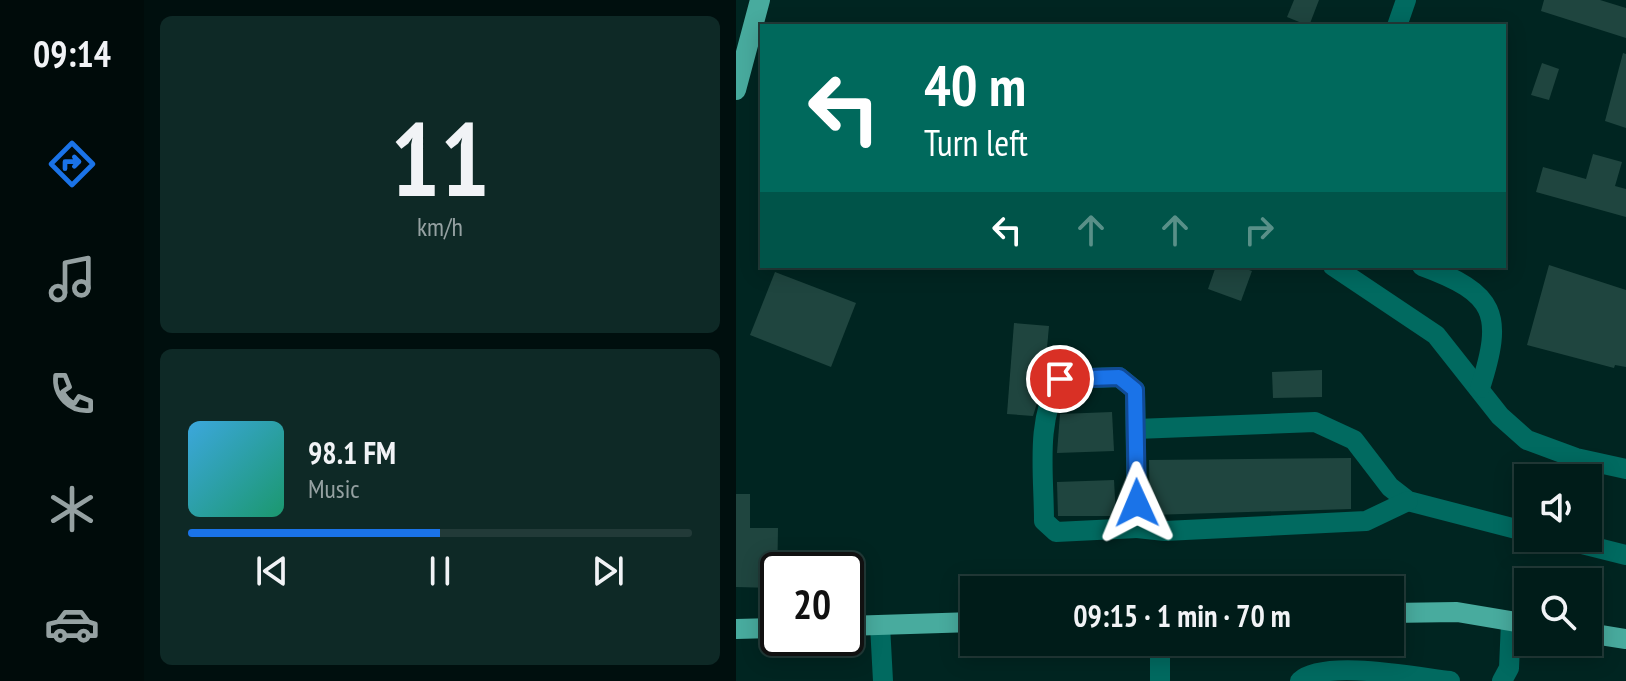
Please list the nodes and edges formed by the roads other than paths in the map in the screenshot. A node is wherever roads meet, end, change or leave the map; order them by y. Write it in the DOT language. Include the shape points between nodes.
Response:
graph roads {
  1 [pos="760,0"];
  2 [pos="1406,0"];
  3 [pos="1398,24"];
  4 [pos="736,90"];
  5 [pos="1336,268"];
  6 [pos="1427,268"];
  7 [pos="1480,388"];
  8 [pos="1136,429"];
  9 [pos="1626,469"];
  10 [pos="1408,501"];
  11 [pos="1137,528"];
  12 [pos="1514,528"];
  13 [pos="1602,549"];
  14 [pos="1626,555"];
  15 [pos="1404,613"];
  16 [pos="960,622"];
  17 [pos="1514,622"];
  18 [pos="864,625"];
  19 [pos="880,625"];
  20 [pos="760,628"];
  21 [pos="736,629"];
  22 [pos="1602,635"];
  23 [pos="1626,639"];
  24 [pos="1514,646"];
  25 [pos="1160,656"];
  26 [pos="883,681"];
  27 [pos="1160,681"];
  28 [pos="1300,681"];
  29 [pos="1450,681"];
  30 [pos="1502,681"];
  1 -- 4 [label="main road"];
  2 -- 3 [label="street"];
  5 -- 7 [label="street" via="1436,335"];
  6 -- 7 [label="street" via="1464,284 1492,315 1494,335"];
  7 -- 9 [label="street" via="1527,440"];
  8 -- 10 [label="street" via="1315,422 1354,440 1390,487"];
  8 -- 11 [label="street"];
  8 -- 11 [label="street" via="1135,390 1119,377 1060,379 1043,425 1044,521 1056,532"];
  10 -- 11 [label="street" via="1366,521"];
  10 -- 12 [label="street"];
  13 -- 14 [label="street"];
  15 -- 17 [label="main road" via="1457,612"];
  16 -- 19 [label="main road"];
  18 -- 19 [label="main road"];
  19 -- 26 [label="street"];
  20 -- 21 [label="main road"];
  22 -- 23 [label="main road"];
  24 -- 30 [label="street"];
  25 -- 27 [label="street"];
  28 -- 29 [label="street" via="1309,674 1339,670"];
}
